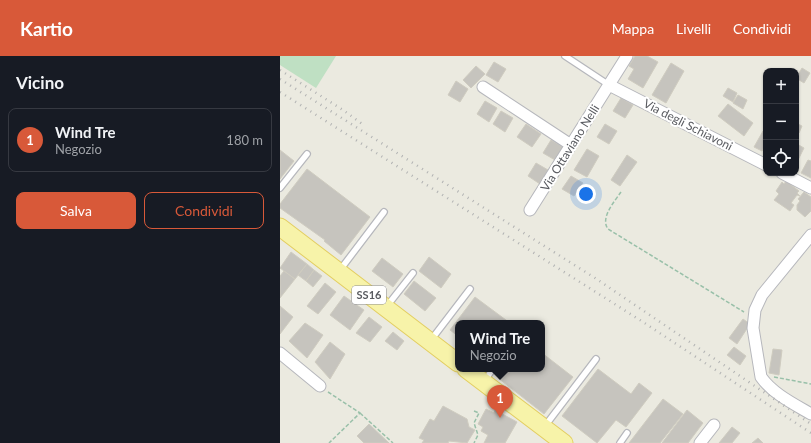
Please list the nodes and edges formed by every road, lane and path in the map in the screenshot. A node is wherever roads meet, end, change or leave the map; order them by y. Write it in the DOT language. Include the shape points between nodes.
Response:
graph roads {
  1 [pos="565,56"];
  2 [pos="627,56"];
  3 [pos="610,85"];
  4 [pos="483,87"];
  5 [pos="571,145"];
  6 [pos="307,154"];
  7 [pos="763,163"];
  8 [pos="788,176"];
  9 [pos="280,188"];
  10 [pos="811,188"];
  11 [pos="621,192"];
  12 [pos="530,210"];
  13 [pos="384,212"];
  14 [pos="280,227"];
  15 [pos="811,235"];
  16 [pos="339,272"];
  17 [pos="413,273"];
  18 [pos="470,289"];
  19 [pos="386,308"];
  20 [pos="753,318"];
  21 [pos="430,341"];
  22 [pos="280,353"];
  23 [pos="455,360"];
  24 [pos="596,360"];
  25 [pos="475,372"];
  26 [pos="760,374"];
  27 [pos="488,376"];
  28 [pos="811,384"];
  29 [pos="320,386"];
  30 [pos="474,411"];
  31 [pos="360,413"];
  32 [pos="811,414"];
  33 [pos="714,425"];
  34 [pos="627,433"];
  35 [pos="551,437"];
  36 [pos="329,443"];
  37 [pos="393,443"];
  38 [pos="474,443"];
  39 [pos="620,443"];
  40 [pos="700,443"];
  1 -- 3 [label="lane"];
  2 -- 3 [label="street, Via Ottaviano Nelli"];
  3 -- 5 [label="street, Via Ottaviano Nelli"];
  3 -- 7 [label="street, Via degli Schiavoni"];
  4 -- 5 [label="street"];
  5 -- 12 [label="street, Via Ottaviano Nelli"];
  6 -- 9 [label="lane"];
  8 -- 10 [label="street"];
  11 -- 20 [label="path" via="605,218 608,229"];
  13 -- 16 [label="lane"];
  14 -- 16 [label="main road, SS16"];
  15 -- 20 [label="street" via="762,295"];
  16 -- 19 [label="main road, SS16"];
  17 -- 19 [label="lane"];
  18 -- 21 [label="lane"];
  19 -- 21 [label="main road, SS16"];
  20 -- 26 [label="street"];
  21 -- 23 [label="main road, SS16"];
  22 -- 29 [label="street"];
  24 -- 35 [label="lane"];
  25 -- 27 [label="main road"];
  26 -- 28 [label="path"];
  26 -- 32 [label="street" via="766,383"];
  27 -- 35 [label="main road"];
  29 -- 31 [label="path"];
  30 -- 38 [label="path" via="478,413 474,423 478,435"];
  31 -- 36 [label="path"];
  31 -- 37 [label="path"];
  33 -- 40 [label="street"];
  34 -- 39 [label="lane"];
}
